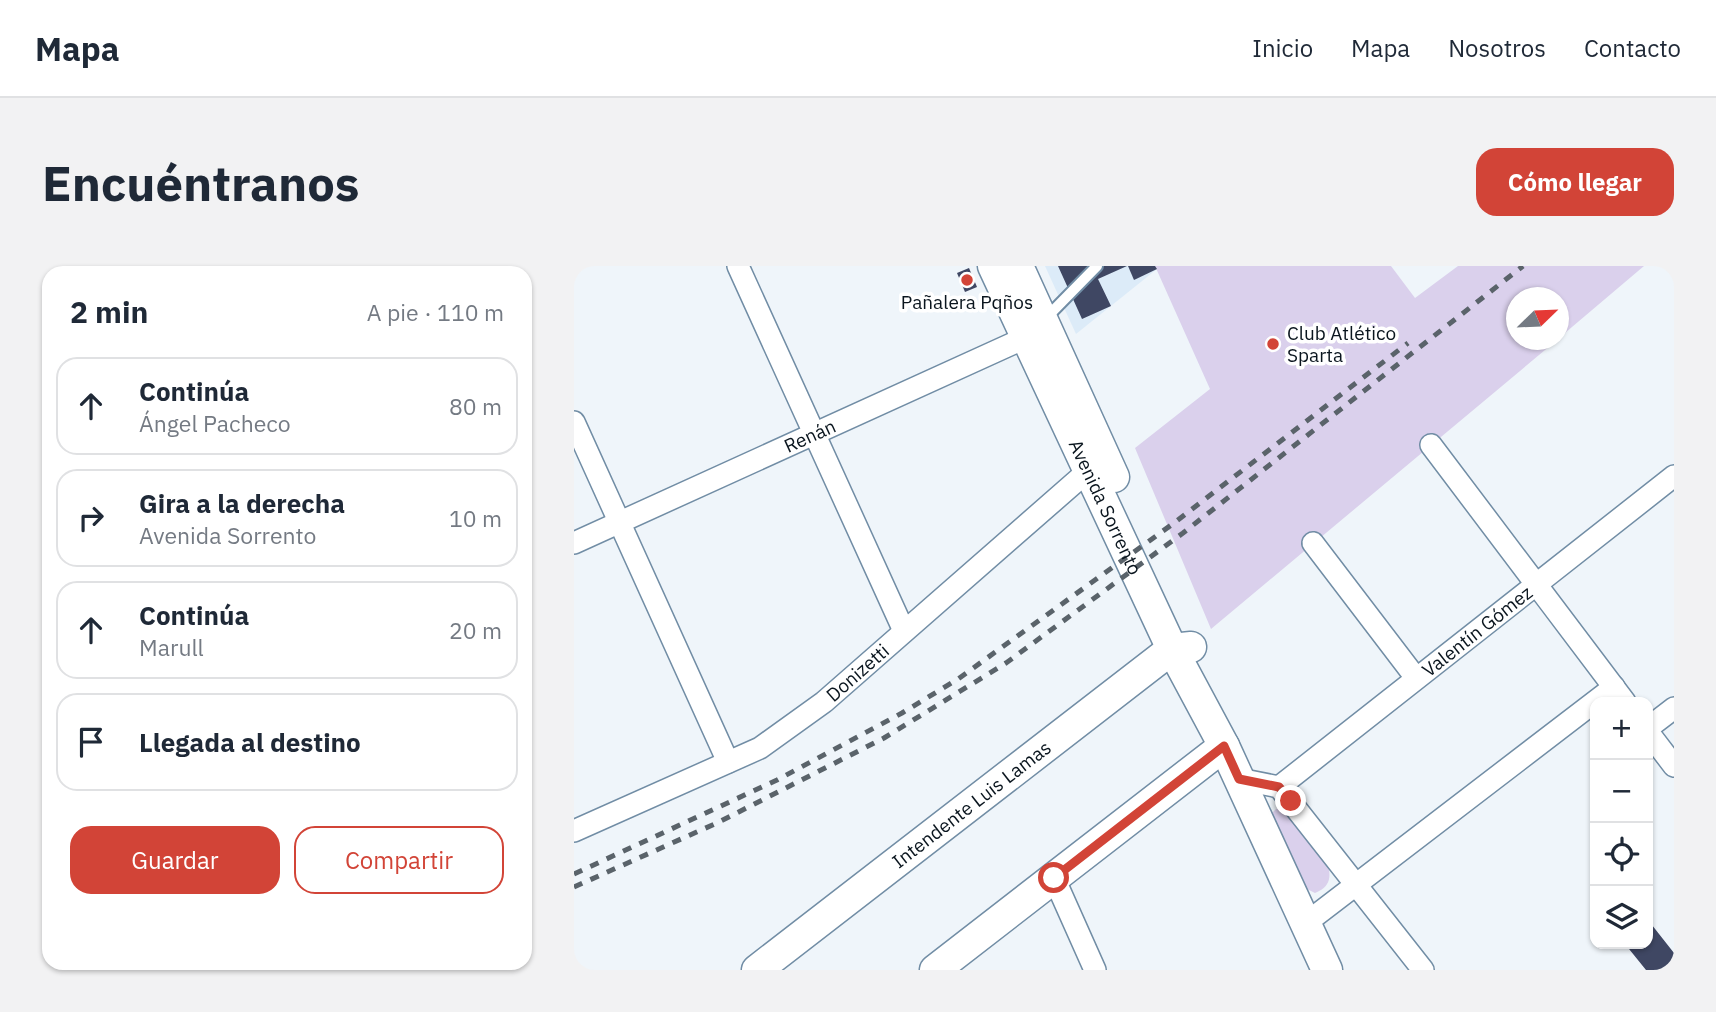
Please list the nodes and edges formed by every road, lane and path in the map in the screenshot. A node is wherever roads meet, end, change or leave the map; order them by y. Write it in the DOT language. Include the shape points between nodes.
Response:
graph roads {
  1 [pos="738,266"];
  2 [pos="993,266"];
  3 [pos="1097,266"];
  4 [pos="1024,269"];
  5 [pos="1039,329"];
  6 [pos="574,422"];
  7 [pos="814,433"];
  8 [pos="1431,445"];
  9 [pos="1097,463"];
  10 [pos="1674,476"];
  11 [pos="619,522"];
  12 [pos="574,543"];
  13 [pos="1313,543"];
  14 [pos="1536,585"];
  15 [pos="904,631"];
  16 [pos="1182,648"];
  17 [pos="1416,678"];
  18 [pos="1620,695"];
  19 [pos="1674,708"];
  20 [pos="1653,726"];
  21 [pos="1653,737"];
  22 [pos="1224,746"];
  23 [pos="728,762"];
  24 [pos="1674,766"];
  25 [pos="1239,779"];
  26 [pos="1279,787"];
  27 [pos="574,831"];
  28 [pos="1054,878"];
  29 [pos="1358,885"];
  30 [pos="1306,923"];
  31 [pos="757,970"];
  32 [pos="935,970"];
  33 [pos="1095,970"];
  34 [pos="1328,970"];
  35 [pos="1423,970"];
  1 -- 7 [label="street"];
  2 -- 5 [label="main road, Avenida Sorrento"];
  3 -- 5 [label="lane"];
  4 -- 5 [label="main road, Avenida Sorrento"];
  5 -- 7 [label="street, Renán"];
  5 -- 9 [label="main road, Avenida Sorrento"];
  6 -- 11 [label="street"];
  7 -- 11 [label="street, Renán"];
  7 -- 15 [label="street"];
  8 -- 14 [label="street"];
  9 -- 15 [label="street, Donizetti"];
  9 -- 16 [label="main road, Avenida Sorrento"];
  10 -- 14 [label="street, Valentín Gómez"];
  11 -- 12 [label="street, Renán"];
  11 -- 23 [label="street"];
  13 -- 17 [label="street"];
  14 -- 17 [label="street, Valentín Gómez"];
  14 -- 18 [label="street"];
  15 -- 23 [label="street, Donizetti" via="824,702 760,748"];
  16 -- 22 [label="main road, Avenida Sorrento"];
  16 -- 31 [label="main road, Intendente Luis Lamas"];
  17 -- 26 [label="street, Valentín Gómez"];
  18 -- 29 [label="street"];
  19 -- 20 [label="street"];
  21 -- 24 [label="street"];
  22 -- 25 [label="main road, Avenida Sorrento"];
  22 -- 28 [label="main road"];
  23 -- 27 [label="street, Donizetti"];
  25 -- 26 [label="street"];
  25 -- 30 [label="main road, Avenida Sorrento"];
  26 -- 29 [label="street"];
  28 -- 32 [label="main road"];
  28 -- 33 [label="street"];
  29 -- 30 [label="street"];
  29 -- 35 [label="street"];
  30 -- 34 [label="main road, Avenida Sorrento"];
}
